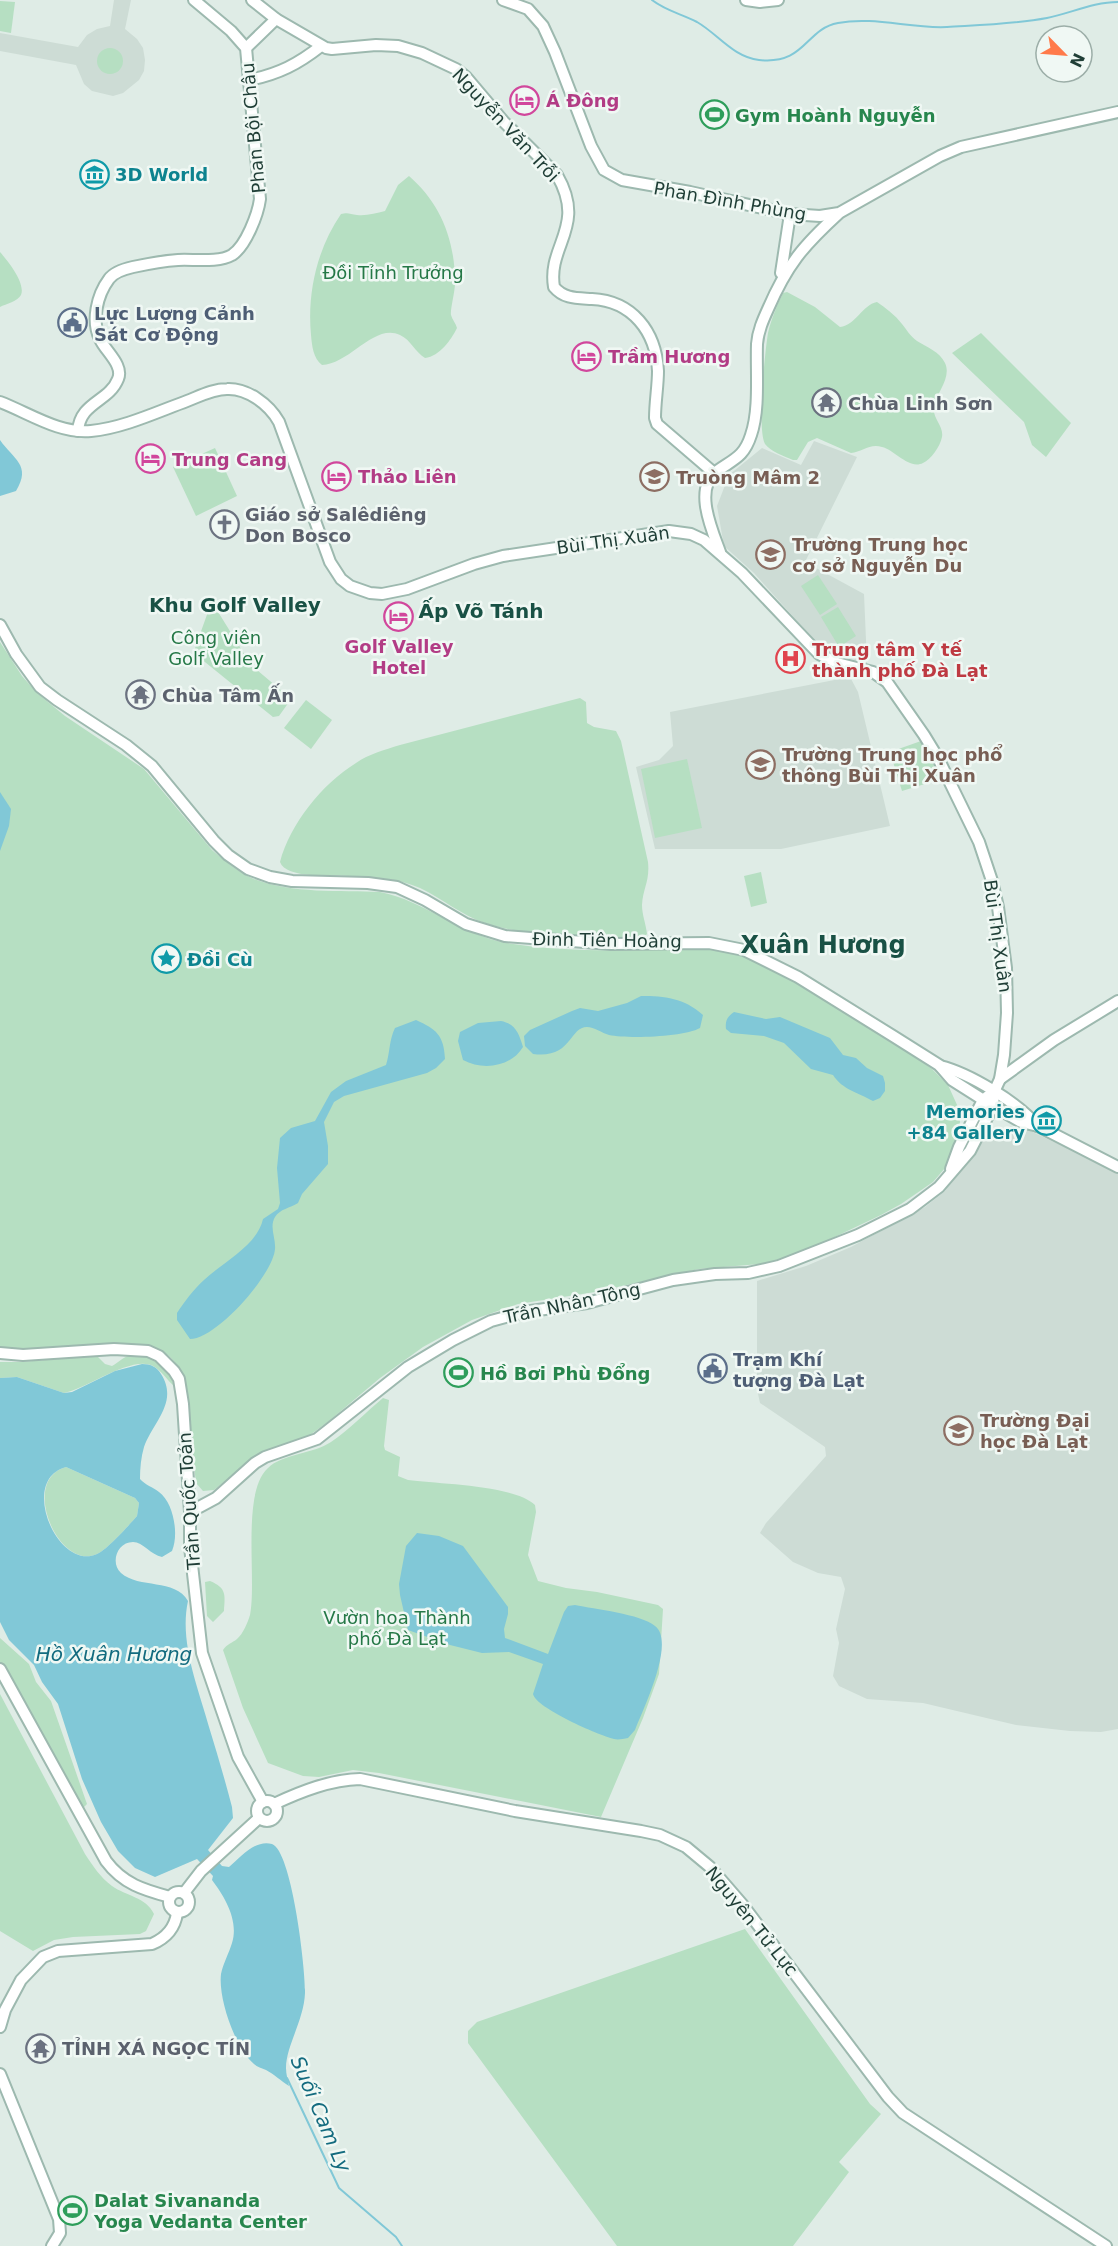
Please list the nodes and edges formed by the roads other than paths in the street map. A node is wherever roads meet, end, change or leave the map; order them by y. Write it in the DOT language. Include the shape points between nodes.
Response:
graph roads {
  1 [pos="194,0"];
  2 [pos="252,0"];
  3 [pos="502,0"];
  4 [pos="747,0"];
  5 [pos="778,0"];
  6 [pos="276,19"];
  7 [pos="321,46"];
  8 [pos="246,48"];
  9 [pos="249,80"];
  10 [pos="1118,112"];
  11 [pos="839,213"];
  12 [pos="790,214"];
  13 [pos="779,282"];
  14 [pos="0,402"];
  15 [pos="78,431"];
  16 [pos="714,473"];
  17 [pos="722,555"];
  18 [pos="0,625"];
  19 [pos="1118,1001"];
  20 [pos="939,1065"];
  21 [pos="1000,1079"];
  22 [pos="994,1092"];
  23 [pos="983,1100"];
  24 [pos="993,1106"];
  25 [pos="1038,1126"];
  26 [pos="1118,1167"];
  27 [pos="949,1175"];
  28 [pos="0,1353"];
  29 [pos="190,1512"];
  30 [pos="0,1669"];
  31 [pos="262,1802"];
  32 [pos="274,1804"];
  33 [pos="259,1818"];
  34 [pos="184,1893"];
  35 [pos="170,1898"];
  36 [pos="177,1912"];
  37 [pos="0,2027"];
  38 [pos="0,2074"];
  39 [pos="52,2246"];
  40 [pos="1106,2246"];
  1 -- 8 [label="main road"];
  2 -- 6 [label="main road, Nguyễn Văn Trỗi"];
  3 -- 12 [label="main road, Phan Đình Phùng" via="528,9 543,26 591,146 610,175 631,183"];
  4 -- 5 [label="main road"];
  6 -- 7 [label="main road, Nguyễn Văn Trỗi"];
  6 -- 8 [label="main road"];
  7 -- 9 [label="main road" via="279,73"];
  7 -- 16 [label="main road, Nguyễn Văn Trỗi" via="332,50 398,46 456,69 557,175 566,199 568,225 554,269 554,287 565,296 615,302 636,316 655,351 657,424"];
  8 -- 9 [label="main road, Phan Bội Châu"];
  9 -- 15 [label="main road, Phan Bội Châu" via="260,199 254,222 233,254 138,266 110,277 101,292 95,327 118,368 118,380 84,412"];
  10 -- 11 [label="main road, Phan Đình Phùng" via="961,147"];
  11 -- 12 [label="main road, Phan Đình Phùng"];
  11 -- 13 [label="main road" via="798,254"];
  12 -- 13 [label="main road"];
  13 -- 16 [label="main road" via="758,341 751,437 737,460"];
  14 -- 15 [label="main road, Bùi Thị Xuân" via="58,428"];
  15 -- 17 [label="main road, Bùi Thị Xuân" via="92,432 117,425 224,389 255,398 271,409 280,425 330,562 351,586 370,593 407,589 503,556 659,532 691,534"];
  16 -- 17 [label="main road" via="709,480 706,506"];
  17 -- 21 [label="main road, Bùi Thị Xuân" via="819,654 873,672 887,682 938,758 979,842 998,908 1008,994"];
  18 -- 20 [label="main road, Đinh Tiên Hoàng" via="40,687 152,766 214,841 248,869 292,881 397,887 466,924 505,936 611,944 709,943 744,950 798,977"];
  19 -- 21 [label="main road"];
  20 -- 22 [label="main road, Đinh Tiên Hoàng" via="958,1070"];
  20 -- 23 [label="main road, Đinh Tiên Hoàng" via="952,1080"];
  21 -- 22 [label="main road"];
  22 -- 23 [label="main road"];
  22 -- 24 [label="main road"];
  22 -- 25 [label="main road, Đinh Tiên Hoàng" via="1027,1113"];
  23 -- 24 [label="main road, Đinh Tiên Hoàng"];
  23 -- 27 [label="main road, Trần Nhân Tông"];
  24 -- 25 [label="main road, Đinh Tiên Hoàng" via="1021,1122"];
  24 -- 27 [label="main road, Trần Nhân Tông" via="970,1151"];
  25 -- 26 [label="main road"];
  27 -- 29 [label="main road, Trần Nhân Tông" via="910,1209 858,1236 779,1266 673,1280 587,1303 504,1317 477,1327 396,1376 317,1439 266,1457 216,1498"];
  28 -- 29 [label="main road, Trần Quốc Toản" via="114,1349 148,1351 166,1360 179,1379 181,1390"];
  29 -- 31 [label="main road, Trần Quốc Toản" via="202,1653 238,1757"];
  30 -- 35 [label="main road" via="110,1867 132,1885"];
  31 -- 32 [label="main road"];
  31 -- 33 [label="main road" via="257,1809"];
  32 -- 33 [label="main road" via="277,1813 273,1820"];
  32 -- 40 [label="main road, Nguyên Tử Lực" via="335,1781 360,1779 641,1831 686,1847 710,1867 742,1904 903,2113"];
  33 -- 34 [label="main road" via="201,1871"];
  34 -- 35 [label="main road"];
  34 -- 36 [label="main road" via="188,1906"];
  35 -- 36 [label="main road" via="170,1907"];
  36 -- 37 [label="main road" via="170,1932 152,1944 58,1951 43,1957 21,1980"];
  38 -- 39 [label="main road" via="59,2219 60,2233"];
}
